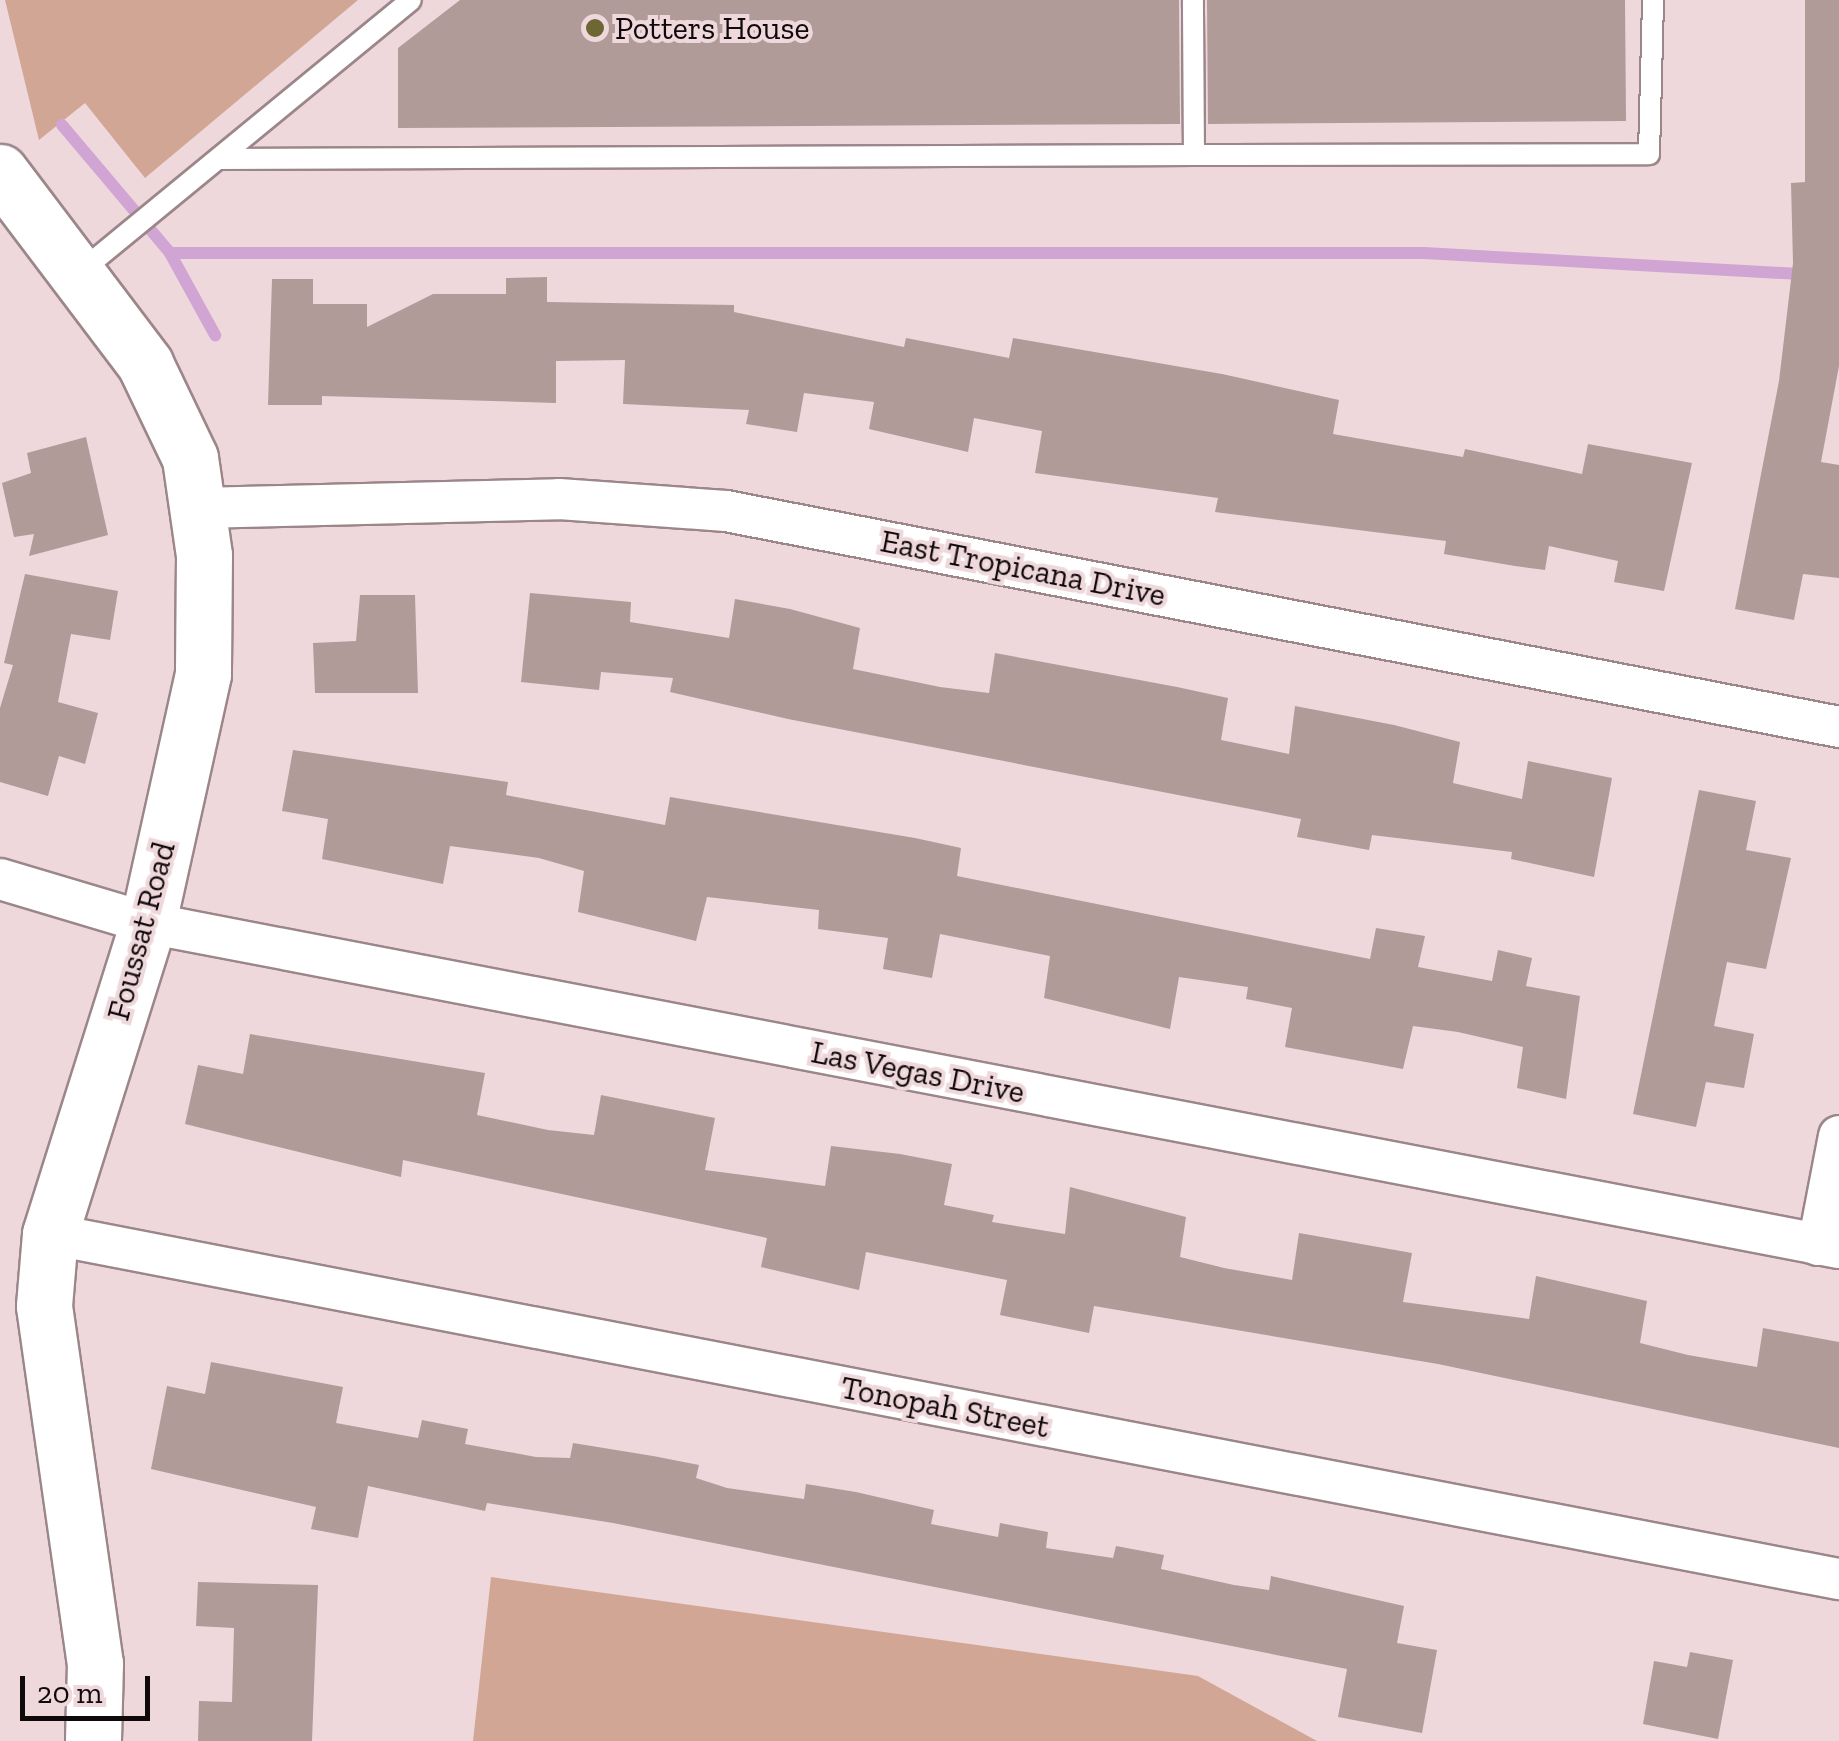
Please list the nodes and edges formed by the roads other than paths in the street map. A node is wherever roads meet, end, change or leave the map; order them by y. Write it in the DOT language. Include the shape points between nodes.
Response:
graph roads {
  1 [pos="410,0"];
  2 [pos="1193,0"];
  3 [pos="1653,0"];
  4 [pos="1194,155"];
  5 [pos="218,159"];
  6 [pos="0,172"];
  7 [pos="78,274"];
  8 [pos="199,508"];
  9 [pos="1839,727"];
  10 [pos="0,879"];
  11 [pos="148,923"];
  12 [pos="1839,1136"];
  13 [pos="50,1234"];
  14 [pos="1829,1246"];
  15 [pos="1839,1579"];
  16 [pos="93,1741"];
  1 -- 5 [label="lane"];
  2 -- 4 [label="lane"];
  3 -- 4 [label="lane" via="1649,154"];
  4 -- 5 [label="lane"];
  5 -- 7 [label="lane"];
  6 -- 7 [label="main road, Foussat Road"];
  7 -- 8 [label="main road, Foussat Road" via="145,364 190,458"];
  8 -- 9 [label="street, East Tropicana Drive" via="560,499 726,511"];
  8 -- 11 [label="main road, Foussat Road" via="203,674"];
  10 -- 11 [label="street, Las Vegas Drive"];
  11 -- 13 [label="main road, Foussat Road"];
  11 -- 14 [label="street, Las Vegas Drive"];
  12 -- 14 [label="street"];
  13 -- 15 [label="street, Tonopah Street"];
  13 -- 16 [label="main road, Foussat Road" via="44,1306 95,1663"];
}
